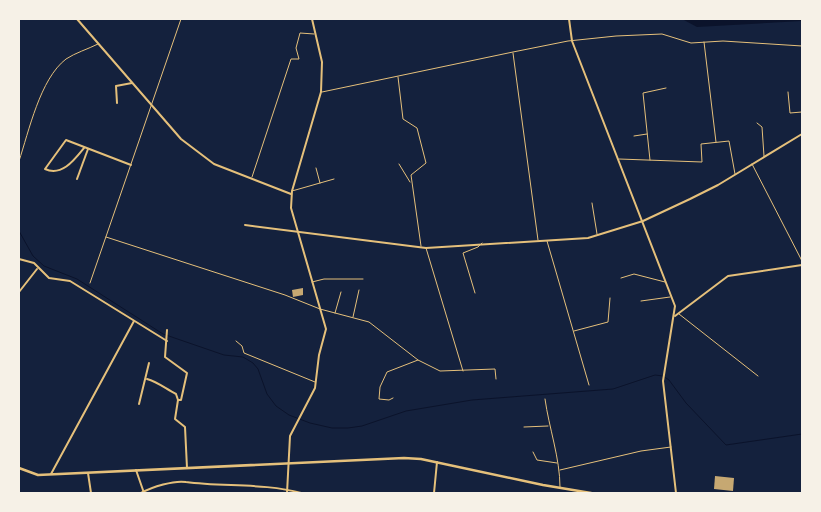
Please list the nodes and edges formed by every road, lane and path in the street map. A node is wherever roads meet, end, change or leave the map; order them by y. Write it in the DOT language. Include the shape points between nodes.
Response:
graph roads {
  1 [pos="78,19"];
  2 [pos="181,19"];
  3 [pos="312,19"];
  4 [pos="569,19"];
  5 [pos="316,34"];
  6 [pos="572,41"];
  7 [pos="704,42"];
  8 [pos="99,44"];
  9 [pos="802,46"];
  10 [pos="513,52"];
  11 [pos="398,77"];
  12 [pos="132,83"];
  13 [pos="666,88"];
  14 [pos="321,92"];
  15 [pos="788,92"];
  16 [pos="117,103"];
  17 [pos="152,104"];
  18 [pos="802,112"];
  19 [pos="757,123"];
  20 [pos="648,134"];
  21 [pos="802,134"];
  22 [pos="634,136"];
  23 [pos="716,143"];
  24 [pos="84,148"];
  25 [pos="88,149"];
  26 [pos="764,157"];
  27 [pos="618,159"];
  28 [pos="650,160"];
  29 [pos="19,161"];
  30 [pos="399,164"];
  31 [pos="752,164"];
  32 [pos="131,165"];
  33 [pos="316,168"];
  34 [pos="735,174"];
  35 [pos="252,177"];
  36 [pos="334,179"];
  37 [pos="77,180"];
  38 [pos="320,183"];
  39 [pos="411,183"];
  40 [pos="291,193"];
  41 [pos="592,203"];
  42 [pos="643,221"];
  43 [pos="245,225"];
  44 [pos="297,232"];
  45 [pos="597,235"];
  46 [pos="106,236"];
  47 [pos="539,241"];
  48 [pos="546,241"];
  49 [pos="482,243"];
  50 [pos="421,247"];
  51 [pos="426,248"];
  52 [pos="19,259"];
  53 [pos="802,261"];
  54 [pos="802,265"];
  55 [pos="38,268"];
  56 [pos="620,278"];
  57 [pos="363,279"];
  58 [pos="312,282"];
  59 [pos="665,282"];
  60 [pos="90,283"];
  61 [pos="359,290"];
  62 [pos="19,292"];
  63 [pos="341,292"];
  64 [pos="475,293"];
  65 [pos="671,297"];
  66 [pos="610,298"];
  67 [pos="641,301"];
  68 [pos="320,309"];
  69 [pos="335,314"];
  70 [pos="680,314"];
  71 [pos="674,316"];
  72 [pos="353,318"];
  73 [pos="134,321"];
  74 [pos="167,330"];
  75 [pos="574,331"];
  76 [pos="167,340"];
  77 [pos="236,341"];
  78 [pos="418,360"];
  79 [pos="150,363"];
  80 [pos="463,371"];
  81 [pos="758,376"];
  82 [pos="146,378"];
  83 [pos="496,379"];
  84 [pos="315,383"];
  85 [pos="589,385"];
  86 [pos="393,398"];
  87 [pos="546,399"];
  88 [pos="178,400"];
  89 [pos="139,404"];
  90 [pos="549,426"];
  91 [pos="524,427"];
  92 [pos="671,447"];
  93 [pos="533,452"];
  94 [pos="289,462"];
  95 [pos="437,462"];
  96 [pos="558,463"];
  97 [pos="19,468"];
  98 [pos="187,468"];
  99 [pos="136,470"];
  100 [pos="560,470"];
  101 [pos="88,472"];
  102 [pos="51,474"];
  103 [pos="560,487"];
  104 [pos="287,492"];
  105 [pos="91,493"];
  106 [pos="143,493"];
  107 [pos="301,493"];
  108 [pos="434,493"];
  109 [pos="591,493"];
  110 [pos="676,493"];
  1 -- 8 [label="street"];
  2 -- 17 [label="lane"];
  3 -- 5 [label="street"];
  4 -- 6 [label="street"];
  5 -- 14 [label="street" via="322,62"];
  5 -- 35 [label="lane" via="300,33 296,48 299,59 291,60"];
  6 -- 7 [label="lane" via="662,34 691,43"];
  6 -- 10 [label="lane"];
  6 -- 27 [label="street"];
  7 -- 9 [label="lane"];
  7 -- 23 [label="lane"];
  8 -- 12 [label="street"];
  8 -- 29 [label="lane" via="67,59 53,72"];
  10 -- 11 [label="lane"];
  10 -- 47 [label="lane"];
  11 -- 14 [label="lane"];
  11 -- 39 [label="lane" via="403,119 417,128 426,163 411,175"];
  12 -- 16 [label="street" via="116,86"];
  12 -- 17 [label="street"];
  13 -- 20 [label="lane" via="643,93"];
  14 -- 40 [label="street"];
  15 -- 18 [label="lane" via="790,113"];
  17 -- 32 [label="lane"];
  17 -- 35 [label="street" via="180,139 214,164"];
  19 -- 26 [label="lane" via="762,127"];
  20 -- 22 [label="lane"];
  20 -- 28 [label="lane"];
  21 -- 26 [label="street"];
  23 -- 28 [label="lane" via="701,144 702,162"];
  23 -- 34 [label="lane" via="729,141"];
  24 -- 24 [label="street" via="64,141 45,170 64,168"];
  24 -- 25 [label="street"];
  25 -- 32 [label="street"];
  25 -- 37 [label="street"];
  26 -- 31 [label="street"];
  27 -- 28 [label="lane"];
  27 -- 42 [label="street"];
  30 -- 39 [label="lane"];
  31 -- 34 [label="street"];
  31 -- 53 [label="lane"];
  32 -- 46 [label="lane"];
  33 -- 38 [label="lane"];
  34 -- 42 [label="street"];
  35 -- 40 [label="street"];
  36 -- 38 [label="lane"];
  38 -- 40 [label="lane"];
  39 -- 50 [label="lane"];
  40 -- 44 [label="street" via="292,218"];
  41 -- 45 [label="lane"];
  42 -- 45 [label="street"];
  42 -- 59 [label="street"];
  43 -- 44 [label="street"];
  44 -- 50 [label="street"];
  44 -- 58 [label="street"];
  45 -- 48 [label="street"];
  46 -- 60 [label="lane"];
  46 -- 68 [label="lane"];
  47 -- 48 [label="street"];
  47 -- 49 [label="street"];
  48 -- 75 [label="lane"];
  49 -- 51 [label="street"];
  49 -- 64 [label="lane" via="463,253"];
  50 -- 51 [label="street"];
  51 -- 80 [label="lane"];
  52 -- 55 [label="street"];
  54 -- 70 [label="street" via="728,276"];
  55 -- 62 [label="street"];
  55 -- 73 [label="street" via="49,278 70,282"];
  56 -- 59 [label="lane" via="634,274"];
  57 -- 58 [label="lane"];
  58 -- 68 [label="street"];
  59 -- 65 [label="street"];
  61 -- 72 [label="lane"];
  63 -- 69 [label="lane"];
  65 -- 67 [label="lane"];
  65 -- 71 [label="street"];
  66 -- 75 [label="lane" via="608,322"];
  68 -- 69 [label="lane"];
  68 -- 84 [label="street" via="326,335"];
  69 -- 72 [label="lane"];
  70 -- 71 [label="street"];
  70 -- 81 [label="lane"];
  71 -- 92 [label="street" via="663,380"];
  72 -- 78 [label="lane" via="369,322"];
  73 -- 76 [label="street"];
  73 -- 102 [label="street"];
  74 -- 76 [label="street"];
  75 -- 85 [label="lane"];
  76 -- 88 [label="street" via="165,357 187,373 181,400"];
  77 -- 84 [label="lane" via="244,353"];
  78 -- 80 [label="lane" via="440,370"];
  78 -- 86 [label="lane" via="387,372 379,399"];
  79 -- 82 [label="street"];
  80 -- 83 [label="lane" via="496,369"];
  82 -- 88 [label="street" via="176,394"];
  82 -- 89 [label="street"];
  84 -- 94 [label="street" via="290,436"];
  87 -- 90 [label="lane"];
  88 -- 98 [label="street" via="175,419 185,427"];
  90 -- 91 [label="lane"];
  90 -- 96 [label="lane"];
  92 -- 100 [label="lane"];
  92 -- 110 [label="street"];
  93 -- 96 [label="lane" via="537,460"];
  94 -- 95 [label="street" via="404,458"];
  94 -- 98 [label="street"];
  94 -- 104 [label="street"];
  95 -- 103 [label="street"];
  95 -- 108 [label="street"];
  96 -- 100 [label="lane"];
  97 -- 102 [label="street" via="38,475"];
  98 -- 99 [label="street"];
  99 -- 101 [label="street"];
  99 -- 106 [label="street"];
  100 -- 103 [label="lane"];
  101 -- 102 [label="street"];
  101 -- 105 [label="street"];
  103 -- 109 [label="street"];
  104 -- 106 [label="street" via="185,482 158,486"];
  104 -- 107 [label="street"];
}
